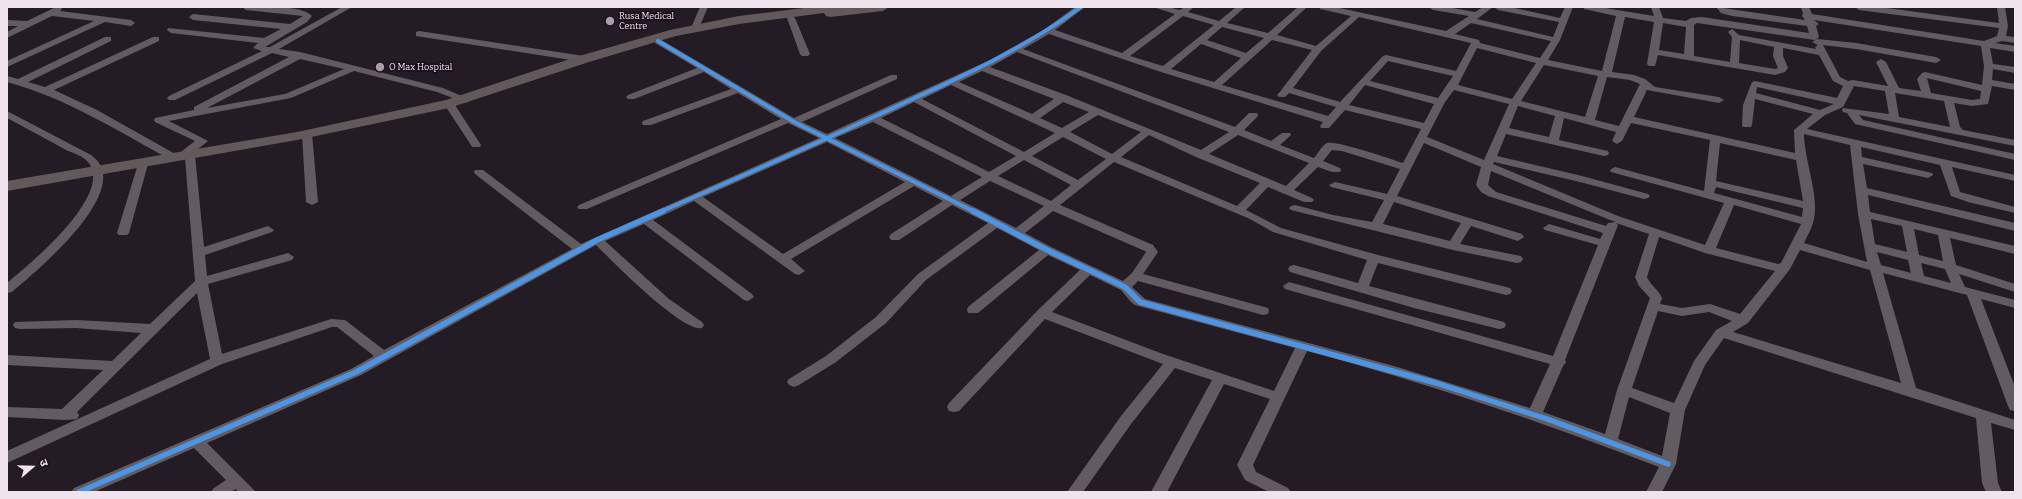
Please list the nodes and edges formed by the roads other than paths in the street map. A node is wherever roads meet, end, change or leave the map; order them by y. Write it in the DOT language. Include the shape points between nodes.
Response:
graph roads {
  1 [pos="63,7"];
  2 [pos="246,7"];
  3 [pos="333,7"];
  4 [pos="704,7"];
  5 [pos="841,7"];
  6 [pos="883,7"];
  7 [pos="1081,7"];
  8 [pos="1157,7"];
  9 [pos="1190,7"];
  10 [pos="1241,7"];
  11 [pos="1303,7"];
  12 [pos="1327,7"];
  13 [pos="1433,7"];
  14 [pos="1489,7"];
  15 [pos="1498,7"];
  16 [pos="1569,7"];
  17 [pos="1587,7"];
  18 [pos="1655,7"];
  19 [pos="1720,7"];
  20 [pos="1859,7"];
  21 [pos="2001,7"];
  22 [pos="346,8"];
  23 [pos="51,13"];
  24 [pos="1181,13"];
  25 [pos="1621,14"];
  26 [pos="1357,15"];
  27 [pos="1807,15"];
  28 [pos="193,17"];
  29 [pos="1474,17"];
  30 [pos="791,18"];
  31 [pos="103,20"];
  32 [pos="1659,20"];
  33 [pos="1564,21"];
  34 [pos="7,23"];
  35 [pos="131,23"];
  36 [pos="1220,23"];
  37 [pos="1725,23"];
  38 [pos="28,24"];
  39 [pos="1690,24"];
  40 [pos="2004,26"];
  41 [pos="291,27"];
  42 [pos="696,28"];
  43 [pos="171,30"];
  44 [pos="1048,31"];
  45 [pos="419,34"];
  46 [pos="1448,34"];
  47 [pos="7,35"];
  48 [pos="1270,37"];
  49 [pos="1736,37"];
  50 [pos="2000,38"];
  51 [pos="108,39"];
  52 [pos="156,39"];
  53 [pos="1816,39"];
  54 [pos="1199,40"];
  55 [pos="1556,40"];
  56 [pos="2015,40"];
  57 [pos="658,41"];
  58 [pos="266,42"];
  59 [pos="1921,42"];
  60 [pos="1984,44"];
  61 [pos="1474,45"];
  62 [pos="1779,45"];
  63 [pos="1392,48"];
  64 [pos="1016,49"];
  65 [pos="1318,49"];
  66 [pos="2015,49"];
  67 [pos="270,51"];
  68 [pos="1654,52"];
  69 [pos="1823,53"];
  70 [pos="805,54"];
  71 [pos="300,55"];
  72 [pos="1124,56"];
  73 [pos="1248,57"];
  74 [pos="1689,57"];
  75 [pos="1386,58"];
  76 [pos="584,59"];
  77 [pos="1936,60"];
  78 [pos="1542,62"];
  79 [pos="1881,62"];
  80 [pos="7,64"];
  81 [pos="1652,64"];
  82 [pos="1734,66"];
  83 [pos="1989,66"];
  84 [pos="981,67"];
  85 [pos="354,68"];
  86 [pos="704,69"];
  87 [pos="1756,69"];
  88 [pos="1164,70"];
  89 [pos="2015,70"];
  90 [pos="1457,74"];
  91 [pos="1605,74"];
  92 [pos="894,77"];
  93 [pos="7,79"];
  94 [pos="19,82"];
  95 [pos="952,82"];
  96 [pos="1363,82"];
  97 [pos="1645,84"];
  98 [pos="1755,84"];
  99 [pos="1848,85"];
  100 [pos="1986,85"];
  101 [pos="1216,86"];
  102 [pos="1452,86"];
  103 [pos="2015,87"];
  104 [pos="739,89"];
  105 [pos="1287,89"];
  106 [pos="47,90"];
  107 [pos="495,90"];
  108 [pos="1893,90"];
  109 [pos="1751,95"];
  110 [pos="1927,96"];
  111 [pos="631,97"];
  112 [pos="1063,97"];
  113 [pos="172,98"];
  114 [pos="915,99"];
  115 [pos="466,100"];
  116 [pos="1719,100"];
  117 [pos="1948,100"];
  118 [pos="1440,102"];
  119 [pos="1515,102"];
  120 [pos="450,104"];
  121 [pos="1276,104"];
  122 [pos="1837,105"];
  123 [pos="1342,106"];
  124 [pos="1098,111"];
  125 [pos="1851,111"];
  126 [pos="1821,113"];
  127 [pos="7,114"];
  128 [pos="187,114"];
  129 [pos="1560,114"];
  130 [pos="1253,115"];
  131 [pos="873,118"];
  132 [pos="1033,118"];
  133 [pos="1890,118"];
  134 [pos="1628,119"];
  135 [pos="791,120"];
  136 [pos="1589,122"];
  137 [pos="647,123"];
  138 [pos="1747,125"];
  139 [pos="1427,127"];
  140 [pos="1503,130"];
  141 [pos="1622,130"];
  142 [pos="1799,130"];
  143 [pos="1148,131"];
  144 [pos="1237,131"];
  145 [pos="1062,133"];
  146 [pos="308,134"];
  147 [pos="1968,134"];
  148 [pos="1286,135"];
  149 [pos="1421,138"];
  150 [pos="1715,138"];
  151 [pos="826,139"];
  152 [pos="1554,141"];
  153 [pos="1617,141"];
  154 [pos="1855,143"];
  155 [pos="2015,143"];
  156 [pos="476,145"];
  157 [pos="1273,145"];
  158 [pos="1604,153"];
  159 [pos="1200,155"];
  160 [pos="182,156"];
  161 [pos="1024,156"];
  162 [pos="2015,157"];
  163 [pos="1113,158"];
  164 [pos="1802,158"];
  165 [pos="1857,159"];
  166 [pos="1488,162"];
  167 [pos="1316,163"];
  168 [pos="1945,163"];
  169 [pos="143,164"];
  170 [pos="1406,167"];
  171 [pos="1336,170"];
  172 [pos="1615,170"];
  173 [pos="99,172"];
  174 [pos="479,172"];
  175 [pos="1928,175"];
  176 [pos="988,178"];
  177 [pos="2015,178"];
  178 [pos="912,182"];
  179 [pos="1267,182"];
  180 [pos="1711,183"];
  181 [pos="1079,185"];
  182 [pos="1335,185"];
  183 [pos="7,186"];
  184 [pos="1861,190"];
  185 [pos="1287,191"];
  186 [pos="1710,195"];
  187 [pos="1644,196"];
  188 [pos="695,197"];
  189 [pos="1391,198"];
  190 [pos="1308,200"];
  191 [pos="950,201"];
  192 [pos="1730,201"];
  193 [pos="312,202"];
  194 [pos="1053,206"];
  195 [pos="1809,206"];
  196 [pos="583,207"];
  197 [pos="1295,208"];
  198 [pos="2015,210"];
  199 [pos="1238,211"];
  200 [pos="1864,214"];
  201 [pos="1614,218"];
  202 [pos="646,220"];
  203 [pos="1468,222"];
  204 [pos="1808,222"];
  205 [pos="996,223"];
  206 [pos="1907,224"];
  207 [pos="1376,226"];
  208 [pos="2015,227"];
  209 [pos="1549,228"];
  210 [pos="268,230"];
  211 [pos="1609,231"];
  212 [pos="1654,232"];
  213 [pos="1943,232"];
  214 [pos="123,233"];
  215 [pos="1017,234"];
  216 [pos="894,237"];
  217 [pos="1518,237"];
  218 [pos="597,240"];
  219 [pos="1603,243"];
  220 [pos="1798,245"];
  221 [pos="1453,246"];
  222 [pos="1869,246"];
  223 [pos="580,249"];
  224 [pos="1047,250"];
  225 [pos="1709,250"];
  226 [pos="2015,250"];
  227 [pos="198,253"];
  228 [pos="288,257"];
  229 [pos="1374,258"];
  230 [pos="1915,258"];
  231 [pos="783,259"];
  232 [pos="1517,259"];
  233 [pos="1785,267"];
  234 [pos="1874,267"];
  235 [pos="1950,267"];
  236 [pos="1089,269"];
  237 [pos="1294,269"];
  238 [pos="799,271"];
  239 [pos="1136,276"];
  240 [pos="1918,279"];
  241 [pos="200,282"];
  242 [pos="1125,286"];
  243 [pos="1289,286"];
  244 [pos="1362,288"];
  245 [pos="1959,288"];
  246 [pos="2015,288"];
  247 [pos="8,289"];
  248 [pos="1506,291"];
  249 [pos="1972,292"];
  250 [pos="748,298"];
  251 [pos="2015,304"];
  252 [pos="1652,306"];
  253 [pos="973,310"];
  254 [pos="1263,311"];
  255 [pos="1043,313"];
  256 [pos="1743,320"];
  257 [pos="20,325"];
  258 [pos="697,325"];
  259 [pos="1499,325"];
  260 [pos="153,329"];
  261 [pos="1721,333"];
  262 [pos="1303,346"];
  263 [pos="384,357"];
  264 [pos="7,360"];
  265 [pos="217,361"];
  266 [pos="1172,362"];
  267 [pos="1559,362"];
  268 [pos="115,366"];
  269 [pos="1220,378"];
  270 [pos="794,382"];
  271 [pos="1624,390"];
  272 [pos="1910,391"];
  273 [pos="1278,397"];
  274 [pos="2015,406"];
  275 [pos="954,407"];
  276 [pos="1678,410"];
  277 [pos="7,412"];
  278 [pos="1535,414"];
  279 [pos="65,415"];
  280 [pos="1983,415"];
  281 [pos="97,416"];
  282 [pos="2015,425"];
  283 [pos="197,442"];
  284 [pos="1610,442"];
  285 [pos="7,456"];
  286 [pos="1668,464"];
  287 [pos="242,487"];
  288 [pos="86,491"];
  289 [pos="220,492"];
  290 [pos="1075,492"];
  291 [pos="1159,492"];
  292 [pos="1283,492"];
  293 [pos="1654,492"];
  294 [pos="1994,492"];
  1 -- 23 [label="street"];
  2 -- 41 [label="street" via="304,13 308,16"];
  3 -- 22 [label="street"];
  4 -- 42 [label="street"];
  5 -- 42 [label="street"];
  6 -- 30 [label="street"];
  7 -- 44 [label="street"];
  8 -- 24 [label="street"];
  9 -- 24 [label="street"];
  10 -- 36 [label="street"];
  11 -- 48 [label="street"];
  12 -- 26 [label="street"];
  13 -- 29 [label="street"];
  14 -- 29 [label="street"];
  15 -- 33 [label="street"];
  16 -- 33 [label="street"];
  17 -- 25 [label="street"];
  18 -- 32 [label="street"];
  19 -- 27 [label="street" via="1724,11 1732,12"];
  20 -- 40 [label="street"];
  21 -- 40 [label="street"];
  22 -- 67 [label="street"];
  23 -- 31 [label="street"];
  23 -- 38 [label="street"];
  24 -- 36 [label="street"];
  24 -- 72 [label="street"];
  25 -- 32 [label="street"];
  25 -- 91 [label="street"];
  26 -- 46 [label="street" via="1374,14"];
  26 -- 65 [label="street"];
  27 -- 53 [label="street"];
  27 -- 59 [label="street"];
  27 -- 60 [label="street"];
  28 -- 41 [label="street"];
  29 -- 46 [label="street"];
  29 -- 55 [label="street"];
  30 -- 57 [label="street" via="740,24"];
  30 -- 70 [label="street"];
  31 -- 35 [label="street"];
  31 -- 80 [label="street"];
  32 -- 39 [label="street"];
  32 -- 68 [label="street"];
  33 -- 55 [label="street"];
  34 -- 38 [label="street"];
  36 -- 48 [label="street"];
  36 -- 54 [label="street"];
  37 -- 39 [label="street" via="1697,20"];
  37 -- 49 [label="street"];
  37 -- 53 [label="street"];
  38 -- 47 [label="street"];
  39 -- 74 [label="street"];
  40 -- 50 [label="street"];
  41 -- 58 [label="street"];
  42 -- 76 [label="street"];
  43 -- 58 [label="street"];
  44 -- 64 [label="street"];
  44 -- 72 [label="street"];
  45 -- 76 [label="street"];
  46 -- 61 [label="street" via="1474,41"];
  48 -- 65 [label="street"];
  48 -- 73 [label="street"];
  49 -- 62 [label="street"];
  49 -- 82 [label="street"];
  50 -- 56 [label="street"];
  50 -- 60 [label="street"];
  51 -- 94 [label="street"];
  52 -- 106 [label="street"];
  53 -- 69 [label="street"];
  53 -- 77 [label="street"];
  54 -- 73 [label="street"];
  54 -- 88 [label="street"];
  55 -- 78 [label="street"];
  57 -- 86 [label="street"];
  57 -- 107 [label="street"];
  58 -- 67 [label="street" via="257,48"];
  60 -- 66 [label="street"];
  60 -- 83 [label="street"];
  61 -- 78 [label="street"];
  61 -- 90 [label="street"];
  62 -- 69 [label="street"];
  62 -- 87 [label="street" via="1778,56 1782,70 1775,72"];
  63 -- 75 [label="street"];
  64 -- 84 [label="street"];
  64 -- 144 [label="street"];
  65 -- 105 [label="street"];
  67 -- 71 [label="street"];
  67 -- 113 [label="street"];
  68 -- 74 [label="street"];
  68 -- 81 [label="street"];
  69 -- 99 [label="street" via="1836,79"];
  71 -- 85 [label="street"];
  71 -- 128 [label="street"];
  72 -- 88 [label="street"];
  73 -- 101 [label="street"];
  74 -- 82 [label="street"];
  75 -- 90 [label="street"];
  75 -- 96 [label="street"];
  76 -- 107 [label="street"];
  78 -- 91 [label="street"];
  78 -- 119 [label="street"];
  79 -- 108 [label="street"];
  82 -- 87 [label="street"];
  83 -- 89 [label="street"];
  83 -- 100 [label="street"];
  84 -- 95 [label="street"];
  84 -- 112 [label="street"];
  85 -- 115 [label="street" via="440,90"];
  85 -- 128 [label="street" via="288,96"];
  86 -- 104 [label="street"];
  86 -- 111 [label="street"];
  87 -- 98 [label="street"];
  88 -- 101 [label="street"];
  90 -- 102 [label="street"];
  91 -- 97 [label="street" via="1631,77"];
  91 -- 136 [label="street"];
  92 -- 135 [label="street"];
  93 -- 94 [label="street"];
  94 -- 106 [label="street"];
  95 -- 114 [label="street"];
  95 -- 132 [label="street"];
  96 -- 118 [label="street"];
  96 -- 123 [label="street"];
  97 -- 116 [label="street" via="1652,89"];
  97 -- 134 [label="street"];
  98 -- 109 [label="street"];
  98 -- 122 [label="street"];
  99 -- 108 [label="street" via="1862,84"];
  99 -- 122 [label="street"];
  100 -- 103 [label="street"];
  100 -- 110 [label="street" via="1925,75 1922,79"];
  100 -- 117 [label="street" via="1985,102 1981,104"];
  101 -- 121 [label="street"];
  102 -- 118 [label="street"];
  102 -- 119 [label="street"];
  104 -- 135 [label="street"];
  104 -- 137 [label="street"];
  105 -- 121 [label="street"];
  105 -- 123 [label="street"];
  106 -- 160 [label="street"];
  107 -- 115 [label="street"];
  108 -- 110 [label="street"];
  108 -- 133 [label="street" via="1894,117"];
  109 -- 126 [label="street"];
  109 -- 138 [label="street"];
  110 -- 117 [label="street"];
  112 -- 124 [label="street"];
  112 -- 132 [label="street"];
  114 -- 131 [label="street"];
  114 -- 161 [label="street"];
  115 -- 120 [label="street"];
  117 -- 147 [label="street" via="1955,128"];
  118 -- 139 [label="street"];
  119 -- 129 [label="street"];
  119 -- 140 [label="street"];
  120 -- 146 [label="street"];
  120 -- 156 [label="street"];
  121 -- 123 [label="street" via="1327,123"];
  122 -- 125 [label="street"];
  122 -- 126 [label="street"];
  123 -- 139 [label="street"];
  124 -- 143 [label="street"];
  124 -- 145 [label="street"];
  125 -- 133 [label="street"];
  125 -- 162 [label="street" via="1859,122"];
  126 -- 142 [label="street"];
  127 -- 173 [label="street" via="90,158"];
  128 -- 160 [label="street" via="159,121 203,141"];
  129 -- 136 [label="street"];
  129 -- 152 [label="street"];
  130 -- 144 [label="street"];
  131 -- 151 [label="street"];
  131 -- 176 [label="street"];
  132 -- 145 [label="street"];
  133 -- 147 [label="street"];
  134 -- 141 [label="street"];
  134 -- 150 [label="street"];
  135 -- 151 [label="street"];
  135 -- 196 [label="street"];
  136 -- 141 [label="street"];
  139 -- 149 [label="street"];
  140 -- 152 [label="street"];
  140 -- 166 [label="street"];
  141 -- 153 [label="street"];
  142 -- 154 [label="street"];
  142 -- 164 [label="street"];
  143 -- 159 [label="street"];
  143 -- 163 [label="street"];
  144 -- 157 [label="street"];
  144 -- 159 [label="street"];
  145 -- 161 [label="street"];
  145 -- 163 [label="street"];
  146 -- 160 [label="street"];
  146 -- 193 [label="street"];
  147 -- 155 [label="street"];
  148 -- 157 [label="street"];
  149 -- 166 [label="street"];
  149 -- 170 [label="street"];
  150 -- 164 [label="street"];
  150 -- 180 [label="street"];
  151 -- 178 [label="street"];
  151 -- 188 [label="street"];
  152 -- 158 [label="street"];
  154 -- 165 [label="street"];
  154 -- 168 [label="street"];
  157 -- 167 [label="street"];
  159 -- 179 [label="street"];
  160 -- 169 [label="street"];
  160 -- 227 [label="street"];
  161 -- 176 [label="street"];
  161 -- 181 [label="street"];
  163 -- 181 [label="street"];
  163 -- 199 [label="street"];
  164 -- 195 [label="street"];
  165 -- 175 [label="street"];
  165 -- 184 [label="street"];
  166 -- 187 [label="street" via="1582,179"];
  166 -- 201 [label="street"];
  166 -- 211 [label="street" via="1482,185 1488,192"];
  167 -- 170 [label="street" via="1327,148 1333,146"];
  167 -- 171 [label="street"];
  167 -- 185 [label="street"];
  168 -- 177 [label="street"];
  168 -- 198 [label="street" via="1955,194"];
  169 -- 173 [label="street"];
  169 -- 214 [label="street"];
  170 -- 189 [label="street"];
  172 -- 186 [label="street"];
  173 -- 183 [label="street"];
  173 -- 247 [label="street" via="98,188 85,210 49,252"];
  174 -- 223 [label="street"];
  176 -- 191 [label="street"];
  176 -- 194 [label="street"];
  178 -- 191 [label="street"];
  178 -- 231 [label="street"];
  179 -- 185 [label="street"];
  179 -- 199 [label="street"];
  180 -- 186 [label="street"];
  180 -- 195 [label="street"];
  181 -- 194 [label="street"];
  182 -- 189 [label="street"];
  184 -- 200 [label="street"];
  184 -- 208 [label="street"];
  185 -- 190 [label="street"];
  186 -- 192 [label="street"];
  188 -- 202 [label="street"];
  188 -- 231 [label="street"];
  189 -- 203 [label="street"];
  189 -- 207 [label="street"];
  191 -- 205 [label="street"];
  191 -- 216 [label="street"];
  192 -- 204 [label="street"];
  192 -- 225 [label="street"];
  194 -- 215 [label="street"];
  194 -- 239 [label="street" via="1152,249"];
  195 -- 204 [label="street"];
  197 -- 207 [label="street"];
  199 -- 229 [label="street" via="1278,230"];
  200 -- 206 [label="street"];
  200 -- 222 [label="street"];
  201 -- 211 [label="street"];
  201 -- 212 [label="street"];
  202 -- 218 [label="street"];
  202 -- 250 [label="street"];
  203 -- 217 [label="street"];
  203 -- 221 [label="street"];
  204 -- 220 [label="street"];
  205 -- 215 [label="street"];
  205 -- 270 [label="street" via="922,277 882,320 831,359"];
  206 -- 213 [label="street"];
  206 -- 230 [label="street"];
  207 -- 221 [label="street"];
  209 -- 219 [label="street"];
  210 -- 227 [label="street"];
  211 -- 219 [label="street"];
  212 -- 225 [label="street"];
  212 -- 252 [label="street" via="1641,277 1643,283 1656,296"];
  213 -- 226 [label="street"];
  213 -- 235 [label="street"];
  215 -- 224 [label="street"];
  218 -- 223 [label="street"];
  218 -- 258 [label="street" via="664,302"];
  219 -- 267 [label="street"];
  220 -- 233 [label="street"];
  220 -- 234 [label="street"];
  221 -- 232 [label="street"];
  222 -- 230 [label="street"];
  222 -- 234 [label="street"];
  223 -- 263 [label="street"];
  224 -- 236 [label="street"];
  224 -- 253 [label="street"];
  225 -- 233 [label="street" via="1773,268"];
  227 -- 241 [label="street"];
  228 -- 241 [label="street"];
  229 -- 244 [label="street"];
  229 -- 248 [label="street"];
  230 -- 235 [label="street"];
  230 -- 240 [label="street"];
  231 -- 238 [label="street"];
  233 -- 256 [label="street"];
  234 -- 240 [label="street"];
  234 -- 272 [label="street"];
  235 -- 245 [label="street"];
  235 -- 246 [label="street"];
  236 -- 242 [label="street"];
  236 -- 255 [label="street"];
  237 -- 244 [label="street"];
  239 -- 242 [label="street"];
  239 -- 254 [label="street"];
  240 -- 245 [label="street"];
  241 -- 260 [label="street"];
  241 -- 265 [label="street"];
  242 -- 262 [label="street" via="1135,300 1140,302"];
  243 -- 267 [label="street"];
  244 -- 259 [label="street"];
  245 -- 249 [label="street"];
  249 -- 251 [label="street"];
  249 -- 274 [label="street"];
  252 -- 256 [label="street" via="1682,312 1710,308"];
  252 -- 271 [label="street"];
  255 -- 266 [label="street"];
  255 -- 275 [label="street"];
  256 -- 261 [label="street"];
  257 -- 260 [label="street" via="76,324"];
  260 -- 268 [label="street"];
  261 -- 272 [label="street"];
  261 -- 276 [label="street" via="1699,364"];
  262 -- 273 [label="street"];
  262 -- 278 [label="street" via="1478,395"];
  263 -- 265 [label="street" via="340,323 334,322"];
  263 -- 283 [label="street" via="356,372"];
  264 -- 268 [label="street"];
  265 -- 281 [label="street"];
  266 -- 269 [label="street"];
  266 -- 290 [label="street" via="1126,420"];
  267 -- 278 [label="street"];
  268 -- 279 [label="street"];
  269 -- 273 [label="street"];
  269 -- 291 [label="street"];
  271 -- 276 [label="street"];
  271 -- 284 [label="street"];
  272 -- 280 [label="street"];
  273 -- 292 [label="street" via="1245,465 1250,476"];
  276 -- 286 [label="street"];
  277 -- 279 [label="street"];
  278 -- 284 [label="street"];
  279 -- 281 [label="street"];
  280 -- 282 [label="street"];
  280 -- 294 [label="street" via="1990,483"];
  281 -- 285 [label="street"];
  283 -- 287 [label="street"];
  283 -- 288 [label="street"];
  284 -- 286 [label="street"];
  286 -- 293 [label="street"];
  287 -- 289 [label="street"];
}
